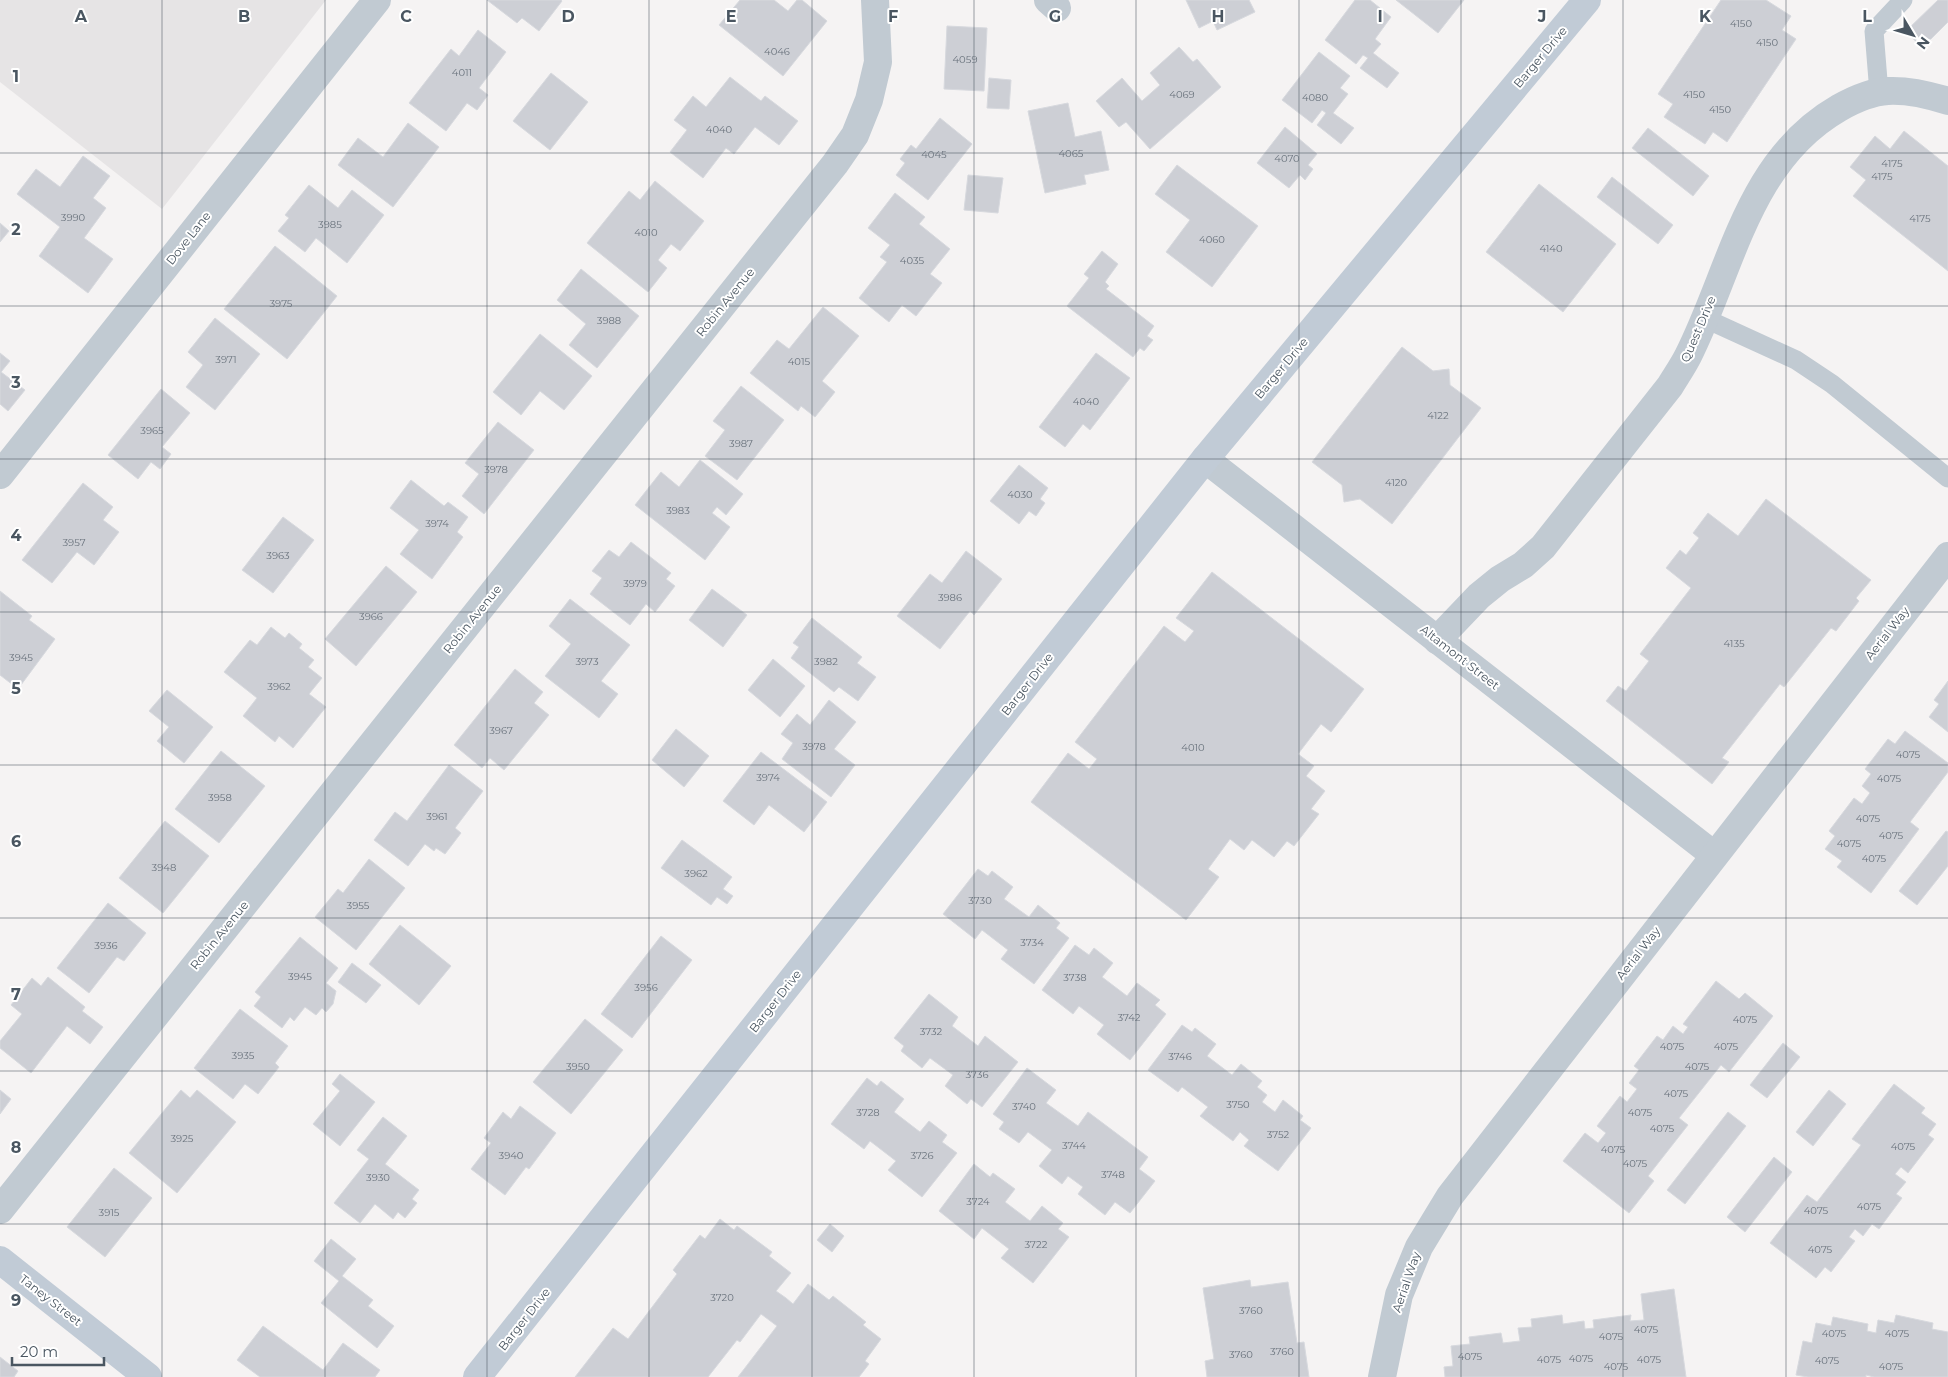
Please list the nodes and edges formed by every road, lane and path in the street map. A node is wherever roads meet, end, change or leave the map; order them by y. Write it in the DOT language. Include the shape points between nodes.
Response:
graph roads {
  1 [pos="377,0"];
  2 [pos="875,0"];
  3 [pos="1588,0"];
  4 [pos="1903,0"];
  5 [pos="1879,93"];
  6 [pos="1948,101"];
  7 [pos="1704,318"];
  8 [pos="1205,459"];
  9 [pos="0,476"];
  10 [pos="1948,478"];
  11 [pos="1948,556"];
  12 [pos="1437,640"];
  13 [pos="1714,856"];
  14 [pos="0,1210"];
  15 [pos="0,1260"];
  16 [pos="148,1377"];
  17 [pos="477,1377"];
  18 [pos="1382,1377"];
  1 -- 9 [label="street, Dove Lane"];
  2 -- 14 [label="street, Robin Avenue" via="878,62 870,100 855,135 835,164"];
  3 -- 8 [label="main road, Barger Drive"];
  4 -- 5 [label="lane" via="1874,31"];
  5 -- 6 [label="street, Quest Drive" via="1925,94"];
  5 -- 7 [label="street, Quest Drive" via="1854,100 1821,119 1791,146 1742,224"];
  7 -- 10 [label="lane" via="1796,360 1832,384"];
  7 -- 12 [label="street, Quest Drive" via="1688,357 1670,386 1542,547 1523,565 1479,596"];
  8 -- 12 [label="street, Altamont Street"];
  8 -- 17 [label="main road, Barger Drive"];
  11 -- 13 [label="street, Aerial Way"];
  12 -- 13 [label="street, Altamont Street"];
  13 -- 18 [label="street, Aerial Way" via="1450,1196 1419,1246 1399,1295"];
  15 -- 16 [label="main road, Taney Street"];
}
